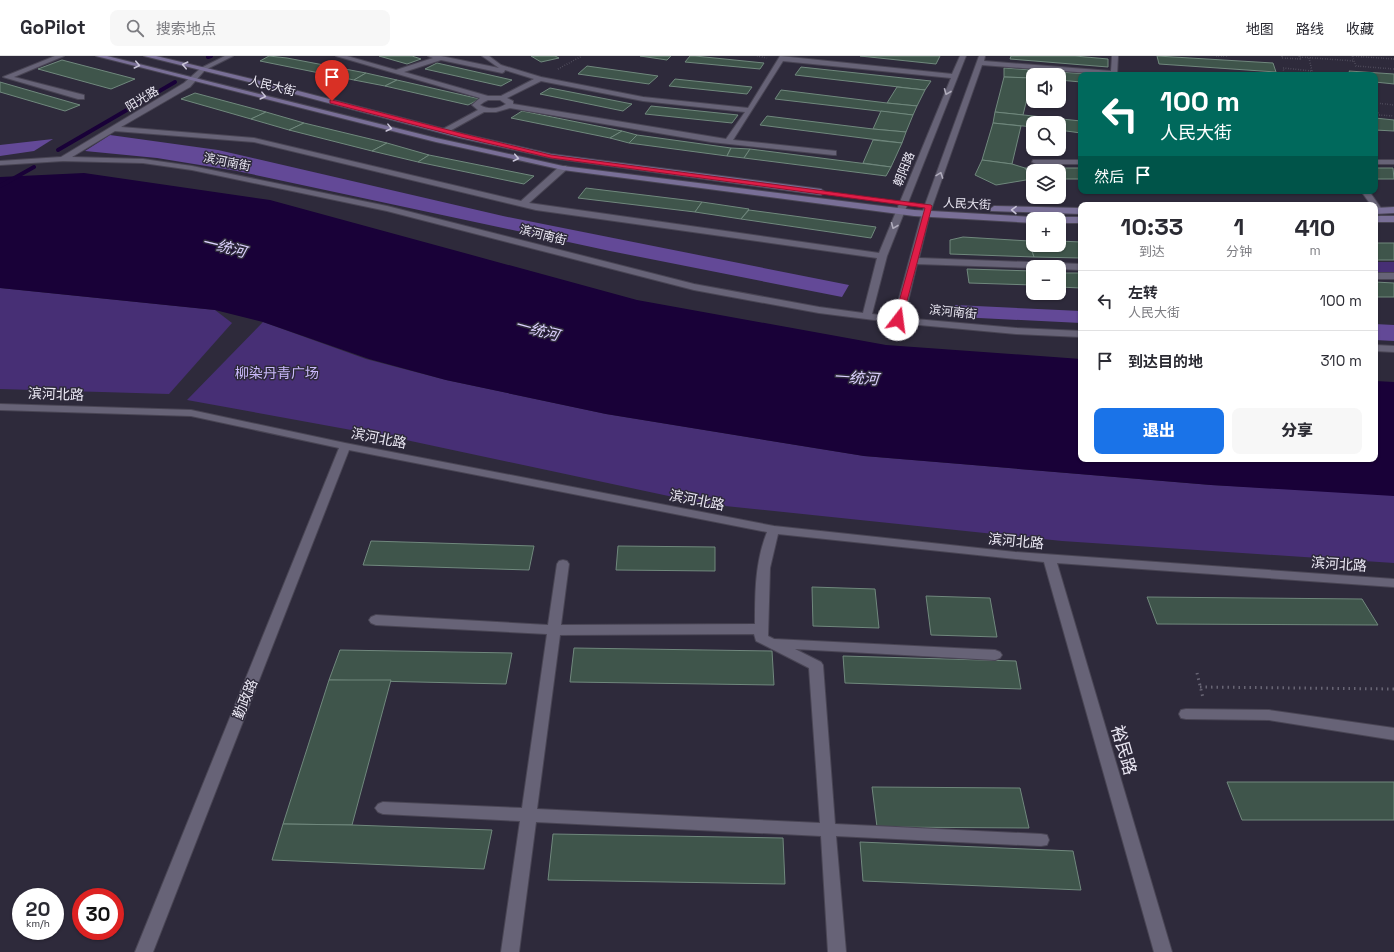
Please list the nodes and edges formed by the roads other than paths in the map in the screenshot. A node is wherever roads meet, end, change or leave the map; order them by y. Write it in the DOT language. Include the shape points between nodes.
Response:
graph roads {
  1 [pos="61,56"];
  2 [pos="99,56"];
  3 [pos="147,56"];
  4 [pos="230,56"];
  5 [pos="339,56"];
  6 [pos="431,56"];
  7 [pos="454,56"];
  8 [pos="485,56"];
  9 [pos="962,56"];
  10 [pos="1116,56"];
  11 [pos="440,58"];
  12 [pos="782,58"];
  13 [pos="981,60"];
  14 [pos="203,69"];
  15 [pos="500,69"];
  16 [pos="397,72"];
  17 [pos="1114,72"];
  18 [pos="953,76"];
  19 [pos="193,78"];
  20 [pos="540,79"];
  21 [pos="81,97"];
  22 [pos="488,98"];
  23 [pos="502,98"];
  24 [pos="509,106"];
  25 [pos="483,110"];
  26 [pos="750,110"];
  27 [pos="112,129"];
  28 [pos="446,131"];
  29 [pos="728,142"];
  30 [pos="833,153"];
  31 [pos="63,159"];
  32 [pos="1036,162"];
  33 [pos="1078,162"];
  34 [pos="1378,162"];
  35 [pos="1394,162"];
  36 [pos="0,163"];
  37 [pos="563,168"];
  38 [pos="523,204"];
  39 [pos="901,207"];
  40 [pos="927,210"];
  41 [pos="1394,210"];
  42 [pos="1078,211"];
  43 [pos="1378,211"];
  44 [pos="1026,219"];
  45 [pos="1378,219"];
  46 [pos="1394,219"];
  47 [pos="1066,220"];
  48 [pos="1078,220"];
  49 [pos="882,256"];
  50 [pos="914,261"];
  51 [pos="1078,267"];
  52 [pos="1378,276"];
  53 [pos="1394,276"];
  54 [pos="867,315"];
  55 [pos="898,320"];
  56 [pos="1078,334"];
  57 [pos="1378,348"];
  58 [pos="1394,349"];
  59 [pos="0,407"];
  60 [pos="345,446"];
  61 [pos="774,530"];
  62 [pos="1049,559"];
  63 [pos="563,564"];
  64 [pos="1394,583"];
  65 [pos="376,620"];
  66 [pos="761,629"];
  67 [pos="554,630"];
  68 [pos="771,642"];
  69 [pos="995,655"];
  70 [pos="1186,714"];
  71 [pos="1394,734"];
  72 [pos="383,808"];
  73 [pos="529,815"];
  74 [pos="828,830"];
  75 [pos="1040,840"];
  76 [pos="144,952"];
  77 [pos="510,952"];
  78 [pos="838,952"];
  79 [pos="1163,952"];
  1 -- 21 [label="street" via="7,77"];
  2 -- 19 [label="street, 人民大街, one-way"];
  14 -- 3 [label="street, 人民大街, one-way"];
  4 -- 14 [label="street, 阳光路"];
  5 -- 16 [label="street"];
  6 -- 11 [label="street"];
  7 -- 11 [label="street"];
  8 -- 15 [label="street"];
  9 -- 18 [label="street, 朝阳路"];
  10 -- 17 [label="street"];
  11 -- 15 [label="street"];
  11 -- 16 [label="street"];
  12 -- 18 [label="street"];
  12 -- 26 [label="street"];
  13 -- 17 [label="street"];
  40 -- 13 [label="street, one-way"];
  14 -- 19 [label="street, 阳光路"];
  14 -- 28 [label="street, 人民大街"];
  15 -- 20 [label="street"];
  16 -- 22 [label="street"];
  18 -- 39 [label="street, 朝阳路, one-way"];
  19 -- 27 [label="street, 阳光路"];
  19 -- 37 [label="street, 人民大街, one-way" via="436,140"];
  20 -- 23 [label="street"];
  20 -- 26 [label="street" via="643,99"];
  22 -- 23 [label="street"];
  22 -- 25 [label="street" via="481,100 476,106"];
  23 -- 24 [label="street" via="508,100"];
  24 -- 25 [label="street" via="498,110"];
  24 -- 29 [label="street"];
  25 -- 28 [label="street"];
  26 -- 29 [label="street"];
  27 -- 31 [label="street, 阳光路"];
  27 -- 38 [label="street" via="254,140"];
  28 -- 39 [label="street, 人民大街" via="551,156 837,194"];
  29 -- 30 [label="street"];
  31 -- 36 [label="street, 滨河南街"];
  31 -- 54 [label="street, 滨河南街" via="143,161 192,168 387,209 694,287 819,310"];
  32 -- 33 [label="street"];
  34 -- 35 [label="street"];
  37 -- 38 [label="street"];
  37 -- 39 [label="street, 人民大街"];
  38 -- 49 [label="street"];
  39 -- 40 [label="street, 人民大街"];
  39 -- 49 [label="street, 朝阳路, one-way"];
  42 -- 40 [label="street, 人民大街, one-way"];
  40 -- 44 [label="street, 人民大街"];
  40 -- 50 [label="street"];
  41 -- 43 [label="street"];
  45 -- 46 [label="street"];
  47 -- 48 [label="street"];
  49 -- 54 [label="street, 朝阳路"];
  50 -- 51 [label="street"];
  50 -- 55 [label="street"];
  52 -- 53 [label="street"];
  54 -- 55 [label="street, 滨河南街"];
  55 -- 56 [label="street, 滨河南街"];
  57 -- 58 [label="street"];
  59 -- 60 [label="street, 滨河北路" via="191,413"];
  60 -- 61 [label="street, 滨河北路"];
  60 -- 76 [label="street, 勤政路"];
  61 -- 62 [label="street, 滨河北路"];
  61 -- 66 [label="street" via="769,539 762,581"];
  62 -- 64 [label="street, 滨河北路"];
  62 -- 79 [label="street, 裕民路"];
  63 -- 67 [label="street"];
  65 -- 67 [label="street"];
  66 -- 67 [label="street"];
  66 -- 68 [label="street" via="761,638"];
  67 -- 73 [label="street"];
  68 -- 69 [label="street"];
  68 -- 74 [label="street" via="816,665"];
  70 -- 71 [label="street" via="1269,715"];
  72 -- 73 [label="street"];
  73 -- 74 [label="street"];
  73 -- 77 [label="street"];
  74 -- 75 [label="street"];
  74 -- 78 [label="street"];
}
